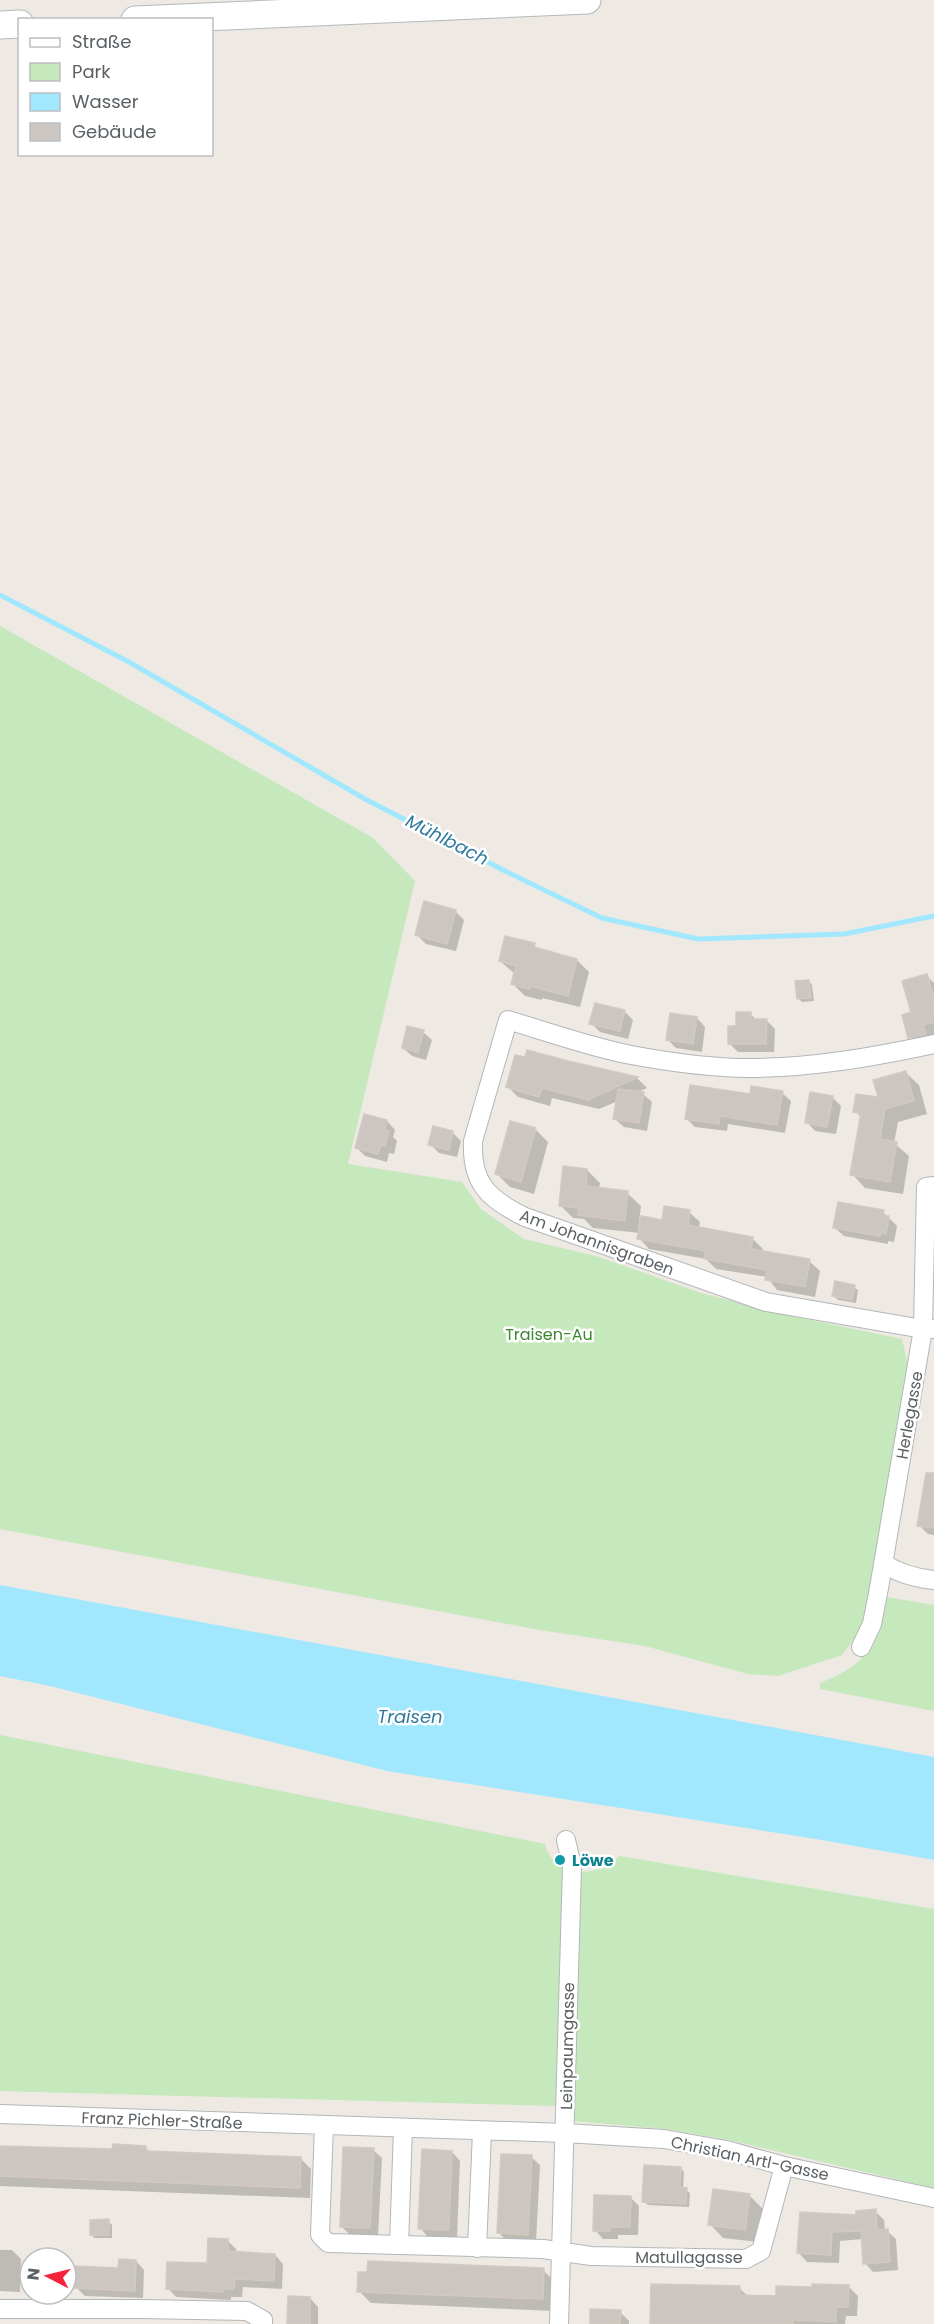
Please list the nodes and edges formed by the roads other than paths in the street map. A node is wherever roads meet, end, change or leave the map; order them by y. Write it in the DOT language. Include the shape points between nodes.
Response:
graph roads {
  1 [pos="587,0"];
  2 [pos="344,5"];
  3 [pos="163,18"];
  4 [pos="18,24"];
  5 [pos="0,25"];
  6 [pos="934,1044"];
  7 [pos="934,1186"];
  8 [pos="929,1329"];
  9 [pos="884,1563"];
  10 [pos="934,1580"];
  11 [pos="861,1647"];
  12 [pos="566,1840"];
  13 [pos="0,2114"];
  14 [pos="324,2125"];
  15 [pos="403,2128"];
  16 [pos="482,2132"];
  17 [pos="565,2133"];
  18 [pos="784,2166"];
  19 [pos="934,2198"];
  20 [pos="399,2245"];
  21 [pos="477,2248"];
  22 [pos="562,2252"];
  23 [pos="0,2309"];
  24 [pos="262,2324"];
  25 [pos="559,2324"];
  1 -- 2 [label="main road"];
  2 -- 3 [label="main road"];
  4 -- 5 [label="main road"];
  6 -- 8 [label="street, Am Johannisgraben" via="867,1058 748,1068 629,1054 508,1020 473,1141 472,1161 485,1189 507,1208 525,1216 766,1302"];
  7 -- 8 [label="street, Herlegasse" via="926,1187"];
  8 -- 9 [label="street, Herlegasse"];
  9 -- 10 [label="street" via="896,1572"];
  9 -- 11 [label="street, Herlegasse" via="872,1624"];
  12 -- 17 [label="street, Leinpaumgasse" via="572,1866"];
  13 -- 14 [label="street, Franz Pichler-Straße"];
  14 -- 15 [label="street, Franz Pichler-Straße"];
  14 -- 20 [label="street" via="320,2235 328,2243"];
  15 -- 16 [label="street, Franz Pichler-Straße"];
  15 -- 20 [label="street"];
  16 -- 17 [label="street, Franz Pichler-Straße"];
  16 -- 21 [label="street"];
  17 -- 18 [label="street, Christian Artl-Gasse" via="663,2139"];
  17 -- 22 [label="street, Leinpaumgasse"];
  18 -- 19 [label="street, Christian Artl-Gasse"];
  18 -- 22 [label="street, Matullagasse" via="761,2251 746,2259"];
  20 -- 21 [label="street"];
  21 -- 22 [label="street"];
  22 -- 25 [label="street, Leinpaumgasse"];
  23 -- 24 [label="street" via="246,2311 263,2320"];
}
